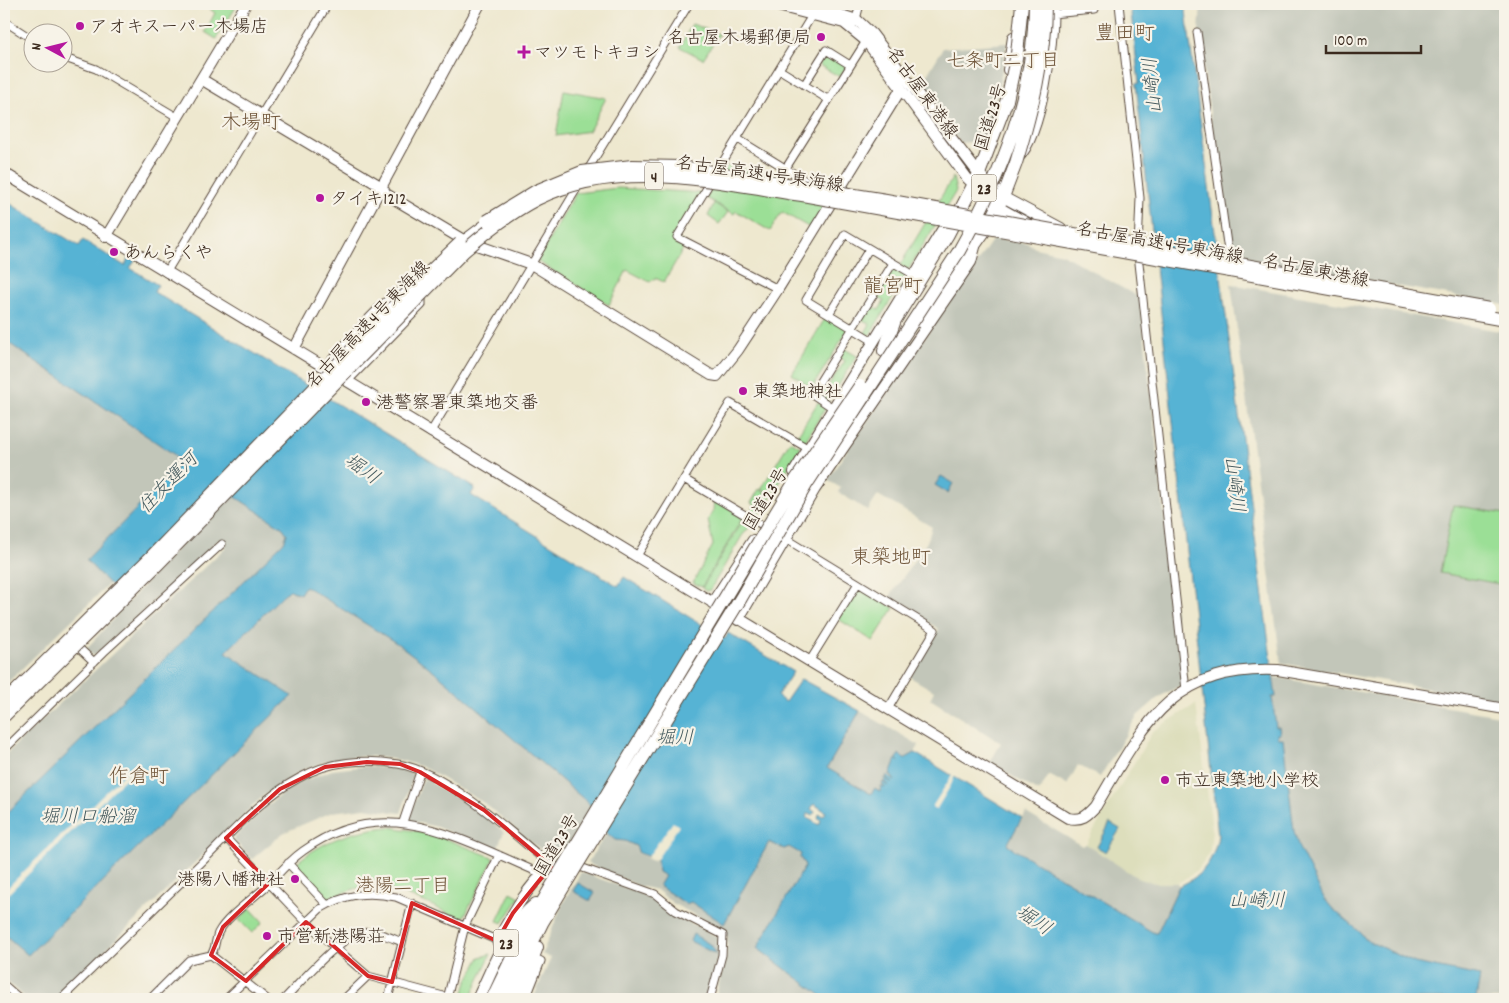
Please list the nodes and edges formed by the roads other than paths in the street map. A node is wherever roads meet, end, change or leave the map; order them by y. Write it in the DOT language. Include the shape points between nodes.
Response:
graph roads {
  1 [pos="246,4"];
  2 [pos="328,4"];
  3 [pos="480,4"];
  4 [pos="689,4"];
  5 [pos="770,4"];
  6 [pos="860,4"];
  7 [pos="1028,4"];
  8 [pos="1035,4"];
  9 [pos="1046,4"];
  10 [pos="1054,4"];
  11 [pos="1094,4"];
  12 [pos="1119,4"];
  13 [pos="1018,5"];
  14 [pos="812,8"];
  15 [pos="1054,14"];
  16 [pos="4,21"];
  17 [pos="854,23"];
  18 [pos="1197,32"];
  19 [pos="22,33"];
  20 [pos="866,40"];
  21 [pos="72,60"];
  22 [pos="850,65"];
  23 [pos="780,70"];
  24 [pos="200,79"];
  25 [pos="804,85"];
  26 [pos="901,89"];
  27 [pos="829,100"];
  28 [pos="261,114"];
  29 [pos="178,117"];
  30 [pos="738,138"];
  31 [pos="991,144"];
  32 [pos="1016,163"];
  33 [pos="786,168"];
  34 [pos="4,173"];
  35 [pos="977,180"];
  36 [pos="382,186"];
  37 [pos="808,196"];
  38 [pos="833,198"];
  39 [pos="886,200"];
  40 [pos="1001,202"];
  41 [pos="508,211"];
  42 [pos="956,219"];
  43 [pos="106,236"];
  44 [pos="468,242"];
  45 [pos="977,242"];
  46 [pos="869,249"];
  47 [pos="1140,252"];
  48 [pos="893,263"];
  49 [pos="531,264"];
  50 [pos="1226,266"];
  51 [pos="166,273"];
  52 [pos="914,275"];
  53 [pos="417,289"];
  54 [pos="778,289"];
  55 [pos="829,314"];
  56 [pos="1505,314"];
  57 [pos="388,321"];
  58 [pos="1505,321"];
  59 [pos="853,328"];
  60 [pos="873,341"];
  61 [pos="890,348"];
  62 [pos="294,349"];
  63 [pos="324,368"];
  64 [pos="347,382"];
  65 [pos="833,408"];
  66 [pos="430,433"];
  67 [pos="808,449"];
  68 [pos="684,479"];
  69 [pos="761,527"];
  70 [pos="785,540"];
  71 [pos="222,544"];
  72 [pos="168,548"];
  73 [pos="637,556"];
  74 [pos="858,582"];
  75 [pos="712,603"];
  76 [pos="738,620"];
  77 [pos="78,647"];
  78 [pos="94,662"];
  79 [pos="809,662"];
  80 [pos="1186,690"];
  81 [pos="4,703"];
  82 [pos="888,709"];
  83 [pos="1505,710"];
  84 [pos="4,716"];
  85 [pos="4,721"];
  86 [pos="4,750"];
  87 [pos="420,772"];
  88 [pos="403,822"];
  89 [pos="226,838"];
  90 [pos="499,856"];
  91 [pos="288,863"];
  92 [pos="542,874"];
  93 [pos="558,875"];
  94 [pos="269,883"];
  95 [pos="549,901"];
  96 [pos="412,903"];
  97 [pos="327,905"];
  98 [pos="306,922"];
  99 [pos="465,926"];
  100 [pos="402,942"];
  101 [pos="499,942"];
  102 [pos="336,948"];
  103 [pos="211,955"];
  104 [pos="539,960"];
  105 [pos="368,976"];
  106 [pos="246,980"];
  107 [pos="392,982"];
  108 [pos="4,985"];
  109 [pos="447,998"];
  110 [pos="20,999"];
  111 [pos="61,999"];
  112 [pos="150,999"];
  113 [pos="226,999"];
  114 [pos="267,999"];
  115 [pos="284,999"];
  116 [pos="344,999"];
  117 [pos="388,999"];
  118 [pos="478,999"];
  119 [pos="492,999"];
  120 [pos="504,999"];
  121 [pos="517,999"];
  122 [pos="526,999"];
  123 [pos="710,999"];
  1 -- 24 [label="street"];
  2 -- 28 [label="street"];
  3 -- 36 [label="street"];
  4 -- 49 [label="street"];
  5 -- 14 [label="street, 名古屋東港線"];
  6 -- 17 [label="street"];
  7 -- 61 [label="highway, 国道23号 / 23, bridge" via="1017,92 992,171 952,249"];
  8 -- 61 [label="highway, 国道23号 / 23, bridge" via="1025,90 1000,171 959,252"];
  9 -- 32 [label="highway, bridge" via="1039,80"];
  10 -- 15 [label="street"];
  11 -- 15 [label="street" via="1094,10"];
  12 -- 47 [label="street" via="1140,198"];
  13 -- 15 [label="street"];
  13 -- 31 [label="street"];
  13 -- 31 [label="highway, bridge" via="1017,54 1007,100"];
  14 -- 17 [label="street, 名古屋東港線"];
  14 -- 23 [label="street"];
  15 -- 32 [label="street" via="1043,101 1026,152"];
  16 -- 19 [label="street"];
  17 -- 20 [label="street, 名古屋東港線"];
  17 -- 35 [label="street, 名古屋東港線" via="872,34"];
  18 -- 50 [label="street"];
  20 -- 22 [label="street"];
  20 -- 26 [label="street, 名古屋東港線"];
  21 -- 29 [label="street" via="96,68"];
  22 -- 25 [label="street" via="826,50"];
  22 -- 27 [label="street"];
  23 -- 25 [label="street"];
  23 -- 30 [label="street"];
  24 -- 28 [label="street"];
  24 -- 29 [label="street"];
  25 -- 27 [label="street"];
  26 -- 35 [label="street, 名古屋東港線"];
  26 -- 38 [label="street"];
  27 -- 33 [label="street"];
  28 -- 36 [label="street"];
  28 -- 51 [label="street"];
  29 -- 43 [label="street"];
  30 -- 33 [label="street"];
  30 -- 54 [label="street" via="677,236"];
  31 -- 35 [label="highway"];
  32 -- 40 [label="highway"];
  33 -- 38 [label="street"];
  34 -- 43 [label="street"];
  35 -- 40 [label="street, 名古屋東港線"];
  35 -- 42 [label="highway"];
  36 -- 44 [label="street" via="386,194"];
  36 -- 62 [label="street"];
  37 -- 41 [label="highway, bridge" via="796,200 690,187 633,184 568,193"];
  37 -- 58 [label="highway, 名古屋高速4号東海線 / 4, bridge"];
  37 -- 84 [label="highway, 名古屋高速4号東海線 / 4, bridge" via="680,178 626,176 564,188 510,215 438,275 275,445"];
  38 -- 54 [label="street"];
  39 -- 41 [label="highway, bridge" via="876,192 781,175 682,160 616,158 589,163 566,173"];
  39 -- 56 [label="highway, 名古屋高速4号東海線 / 4, bridge"];
  39 -- 81 [label="highway, 名古屋高速4号東海線 / 4, bridge" via="700,170 653,166 582,172 519,199 481,225 432,268"];
  40 -- 45 [label="highway"];
  40 -- 47 [label="street, 名古屋東港線" via="1084,238"];
  41 -- 44 [label="highway"];
  42 -- 52 [label="street" via="942,230"];
  42 -- 61 [label="highway" via="894,320"];
  43 -- 51 [label="street"];
  44 -- 49 [label="street"];
  44 -- 53 [label="street"];
  45 -- 61 [label="highway" via="910,336"];
  45 -- 70 [label="street" via="971,262 815,490"];
  46 -- 48 [label="street"];
  46 -- 55 [label="street"];
  46 -- 55 [label="street" via="844,234 806,300"];
  47 -- 50 [label="street, 名古屋東港線, bridge"];
  47 -- 80 [label="street"];
  48 -- 52 [label="street"];
  48 -- 59 [label="street"];
  49 -- 54 [label="street" via="717,376"];
  49 -- 66 [label="street"];
  50 -- 56 [label="street, 名古屋東港線"];
  50 -- 58 [label="street, 名古屋東港線"];
  51 -- 62 [label="street"];
  52 -- 60 [label="street"];
  53 -- 57 [label="street"];
  53 -- 63 [label="street" via="410,285 404,287 387,299"];
  53 -- 64 [label="street" via="422,305"];
  55 -- 59 [label="street"];
  59 -- 60 [label="street"];
  59 -- 65 [label="street" via="812,394"];
  60 -- 65 [label="street"];
  61 -- 93 [label="highway, 国道23号 / 23, bridge" via="741,598"];
  62 -- 63 [label="street"];
  63 -- 64 [label="street"];
  64 -- 66 [label="street"];
  65 -- 67 [label="street"];
  66 -- 73 [label="street"];
  67 -- 68 [label="street" via="730,403"];
  67 -- 69 [label="street"];
  68 -- 69 [label="street"];
  68 -- 73 [label="street"];
  69 -- 70 [label="street"];
  69 -- 75 [label="street"];
  70 -- 74 [label="street"];
  70 -- 76 [label="street"];
  71 -- 78 [label="street"];
  72 -- 77 [label="street"];
  73 -- 75 [label="street"];
  74 -- 79 [label="street"];
  74 -- 82 [label="street" via="935,630"];
  75 -- 76 [label="street"];
  76 -- 79 [label="street"];
  77 -- 78 [label="street"];
  77 -- 85 [label="street"];
  78 -- 86 [label="street"];
  79 -- 82 [label="street"];
  80 -- 82 [label="street" via="1161,708 1145,725 1096,806 1078,820 1052,810"];
  80 -- 83 [label="street" via="1237,671 1278,670"];
  87 -- 88 [label="street"];
  87 -- 89 [label="street" via="400,764 367,762 325,767 280,790"];
  87 -- 93 [label="street" via="484,810"];
  88 -- 90 [label="street" via="440,830"];
  88 -- 91 [label="street" via="368,824 338,832"];
  89 -- 94 [label="street"];
  89 -- 111 [label="street"];
  90 -- 92 [label="street"];
  90 -- 99 [label="street"];
  91 -- 94 [label="street"];
  91 -- 97 [label="street"];
  92 -- 93 [label="street"];
  92 -- 101 [label="street" via="513,913"];
  93 -- 95 [label="highway, 国道23号 / 23"];
  93 -- 123 [label="street" via="583,868 655,894 676,911 723,935 722,954"];
  94 -- 98 [label="street"];
  94 -- 103 [label="street" via="223,927"];
  95 -- 118 [label="highway, 23" via="527,911 508,938"];
  95 -- 119 [label="highway, 国道23号 / 23"];
  95 -- 120 [label="highway, 国道23号 / 23"];
  95 -- 121 [label="highway, 23"];
  96 -- 97 [label="street" via="377,893 362,893"];
  96 -- 99 [label="street"];
  96 -- 100 [label="street"];
  97 -- 98 [label="street"];
  98 -- 102 [label="street"];
  98 -- 106 [label="street"];
  99 -- 101 [label="street"];
  99 -- 109 [label="street"];
  100 -- 102 [label="street" via="379,934 360,933"];
  100 -- 107 [label="street"];
  102 -- 105 [label="street"];
  102 -- 115 [label="street"];
  103 -- 106 [label="street"];
  103 -- 112 [label="street" via="189,960"];
  104 -- 122 [label="street"];
  105 -- 107 [label="street"];
  105 -- 116 [label="street"];
  106 -- 113 [label="street"];
  106 -- 114 [label="street"];
  107 -- 109 [label="street"];
  107 -- 117 [label="street"];
  108 -- 110 [label="street"];
}
